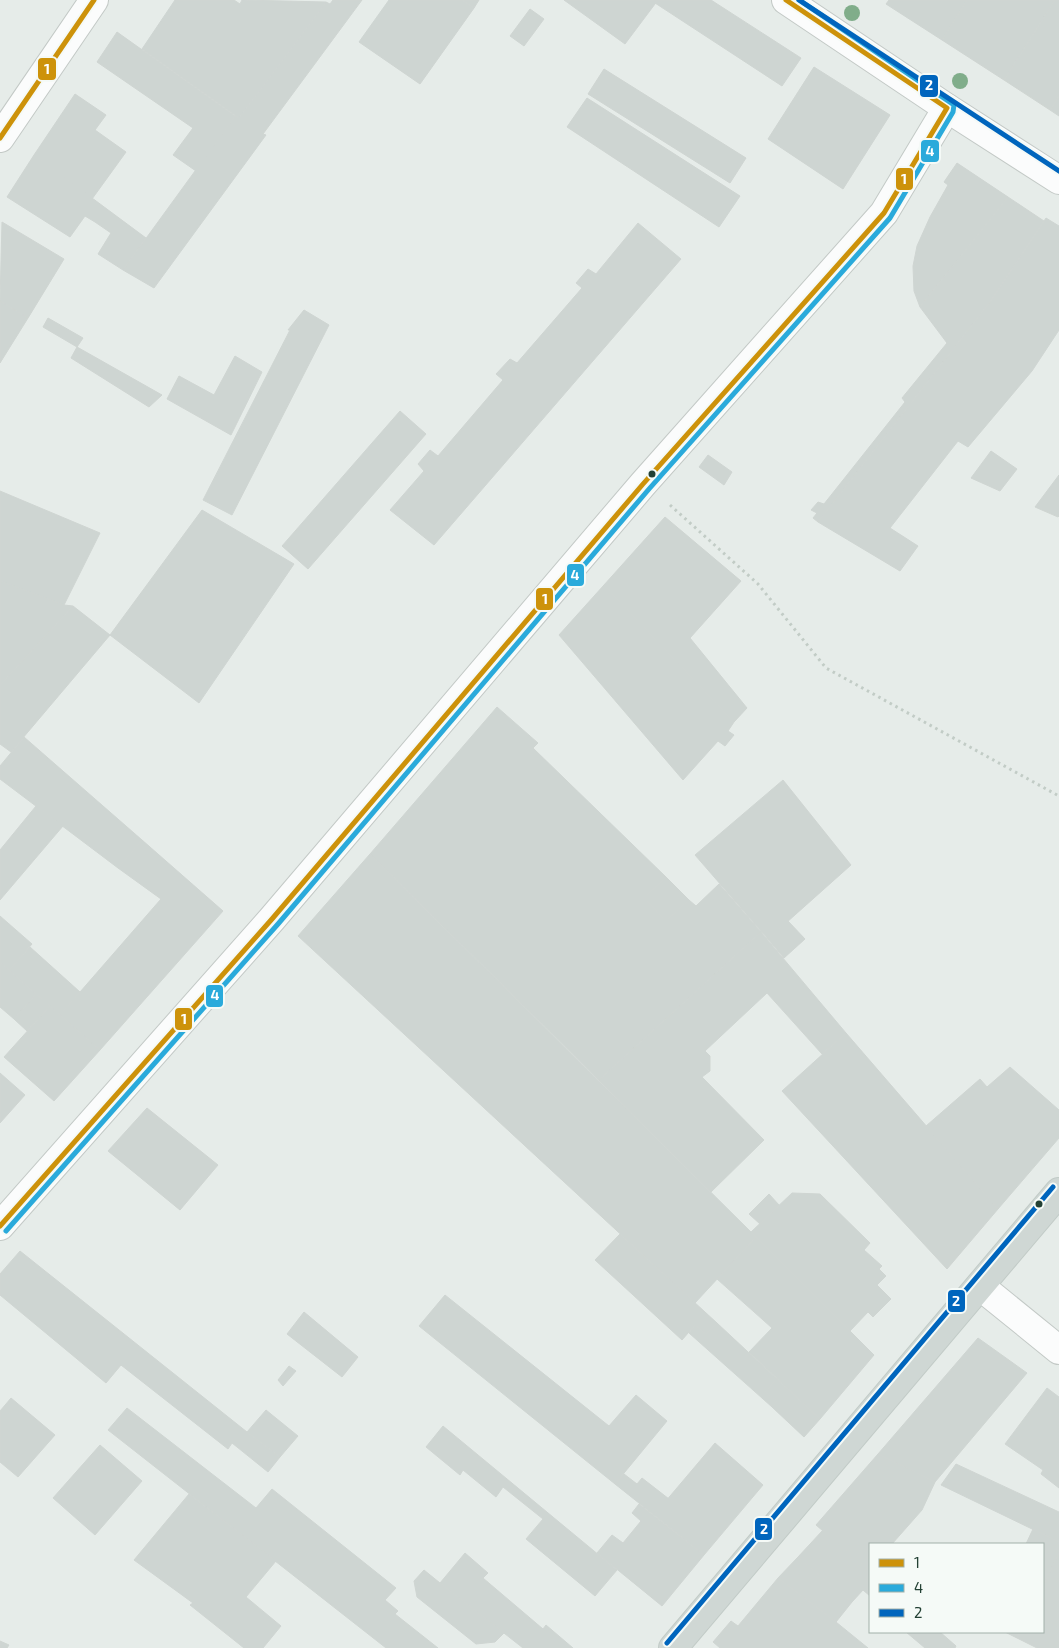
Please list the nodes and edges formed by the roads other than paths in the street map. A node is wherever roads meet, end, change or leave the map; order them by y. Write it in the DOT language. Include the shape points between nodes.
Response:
graph roads {
  1 [pos="94,0"];
  2 [pos="786,0"];
  3 [pos="947,108"];
  4 [pos="0,138"];
  5 [pos="1059,180"];
  6 [pos="1059,1192"];
  7 [pos="0,1226"];
  8 [pos="980,1286"];
  9 [pos="1059,1350"];
  10 [pos="673,1648"];
  1 -- 4 [label="street"];
  2 -- 3 [label="street"];
  3 -- 5 [label="street"];
  3 -- 7 [label="street" via="884,213 643,484 279,912"];
  6 -- 8 [label="main road"];
  8 -- 9 [label="street"];
  8 -- 10 [label="main road"];
}
